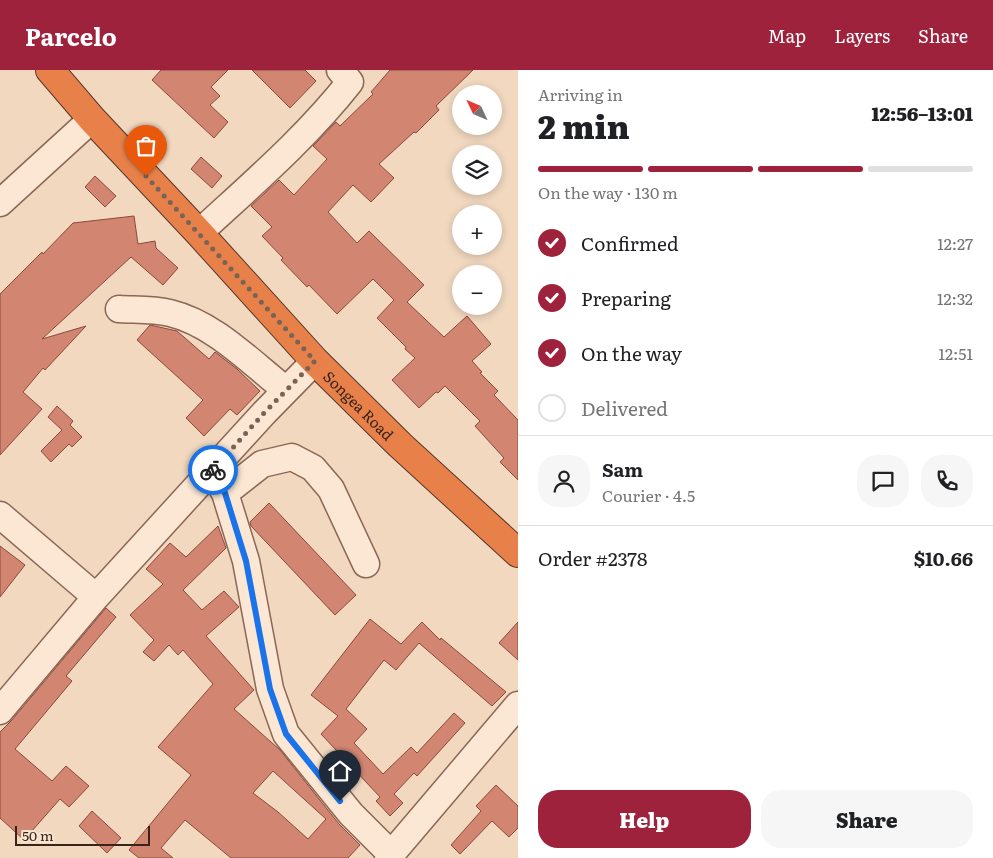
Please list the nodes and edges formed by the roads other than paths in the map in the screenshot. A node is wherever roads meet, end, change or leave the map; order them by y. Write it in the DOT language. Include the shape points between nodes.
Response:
graph roads {
  1 [pos="50,70"];
  2 [pos="352,74"];
  3 [pos="92,119"];
  4 [pos="0,204"];
  5 [pos="199,232"];
  6 [pos="120,309"];
  7 [pos="315,361"];
  8 [pos="286,390"];
  9 [pos="212,470"];
  10 [pos="225,493"];
  11 [pos="0,515"];
  12 [pos="518,553"];
  13 [pos="366,564"];
  14 [pos="96,597"];
  15 [pos="518,705"];
  16 [pos="0,711"];
  17 [pos="389,856"];
  1 -- 3 [label="highway, Songea Road"];
  2 -- 5 [label="street" via="326,113"];
  3 -- 4 [label="street"];
  3 -- 5 [label="highway, Songea Road"];
  5 -- 7 [label="highway, Songea Road"];
  6 -- 8 [label="street" via="168,312 187,318 212,332"];
  7 -- 8 [label="street"];
  7 -- 12 [label="highway, Songea Road" via="400,445"];
  8 -- 9 [label="street"];
  9 -- 10 [label="street"];
  9 -- 14 [label="street"];
  10 -- 13 [label="street" via="262,464 292,457 313,468 331,489"];
  10 -- 17 [label="street" via="246,561 270,689 286,734"];
  11 -- 14 [label="street"];
  14 -- 16 [label="street"];
  15 -- 17 [label="street"];
}
